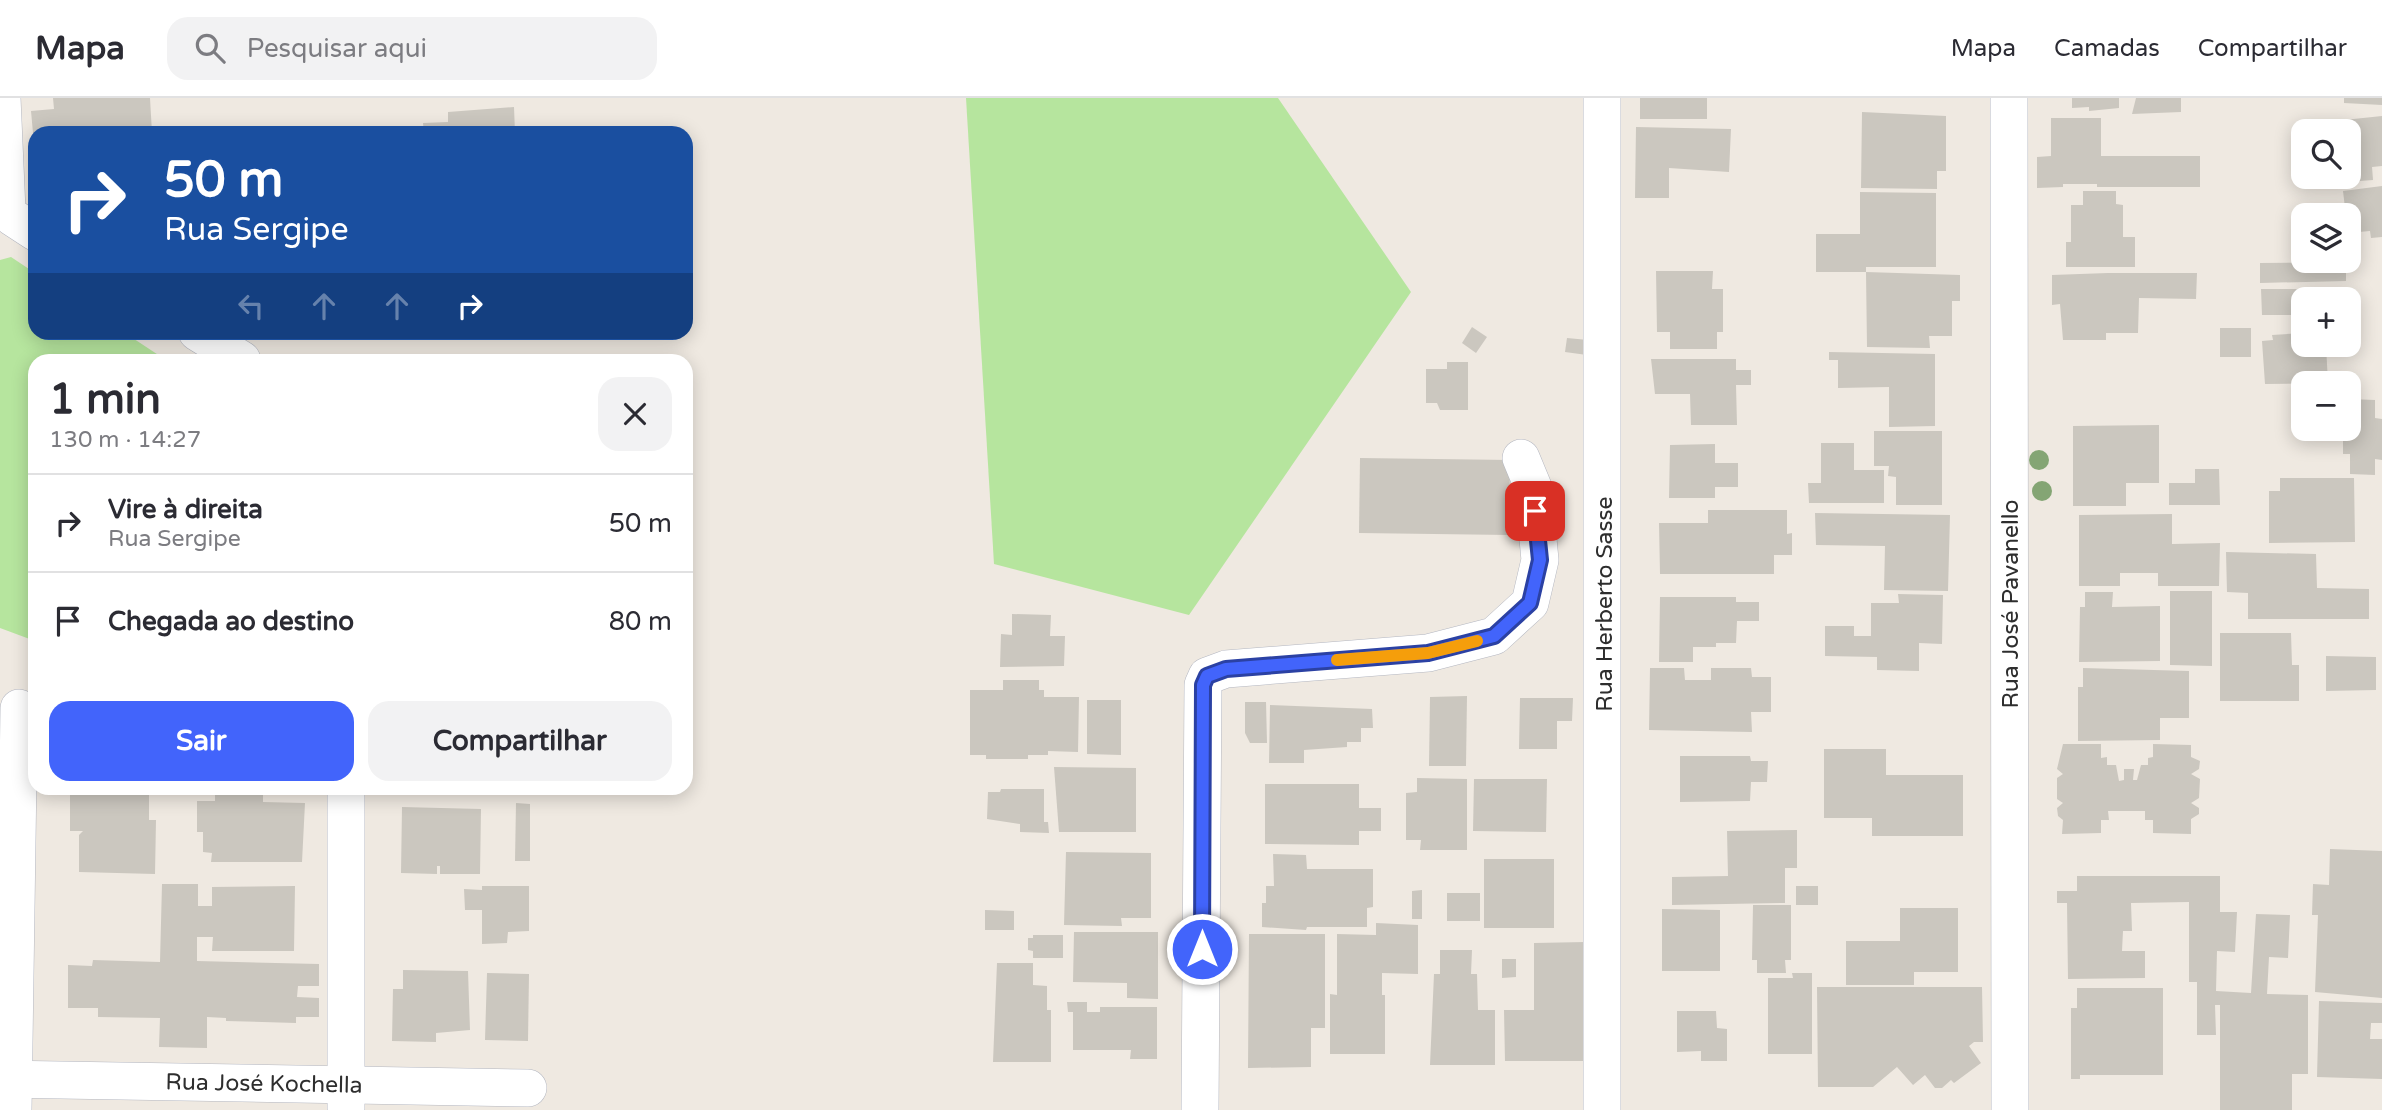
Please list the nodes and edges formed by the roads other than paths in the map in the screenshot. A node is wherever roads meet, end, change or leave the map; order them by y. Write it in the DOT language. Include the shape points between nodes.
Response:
graph roads {
  1 [pos="2,98"];
  2 [pos="1602,98"];
  3 [pos="2009,98"];
  4 [pos="28,227"];
  5 [pos="210,340"];
  6 [pos="232,354"];
  7 [pos="1521,458"];
  8 [pos="19,708"];
  9 [pos="346,795"];
  10 [pos="528,1088"];
  11 [pos="9,1089"];
  12 [pos="346,1097"];
  13 [pos="1200,1110"];
  14 [pos="1602,1110"];
  15 [pos="2011,1110"];
  1 -- 4 [label="street" via="7,210"];
  2 -- 14 [label="street, Rua Herberto Sasse"];
  3 -- 15 [label="street, Rua José Pavanello"];
  5 -- 6 [label="street"];
  7 -- 13 [label="street" via="1533,487 1540,560 1530,603 1494,636 1428,653 1226,669 1207,676 1203,685"];
  8 -- 11 [label="street"];
  9 -- 12 [label="street"];
  10 -- 12 [label="street, Rua José Kochella"];
  11 -- 12 [label="street, Rua José Kochella"];
}
